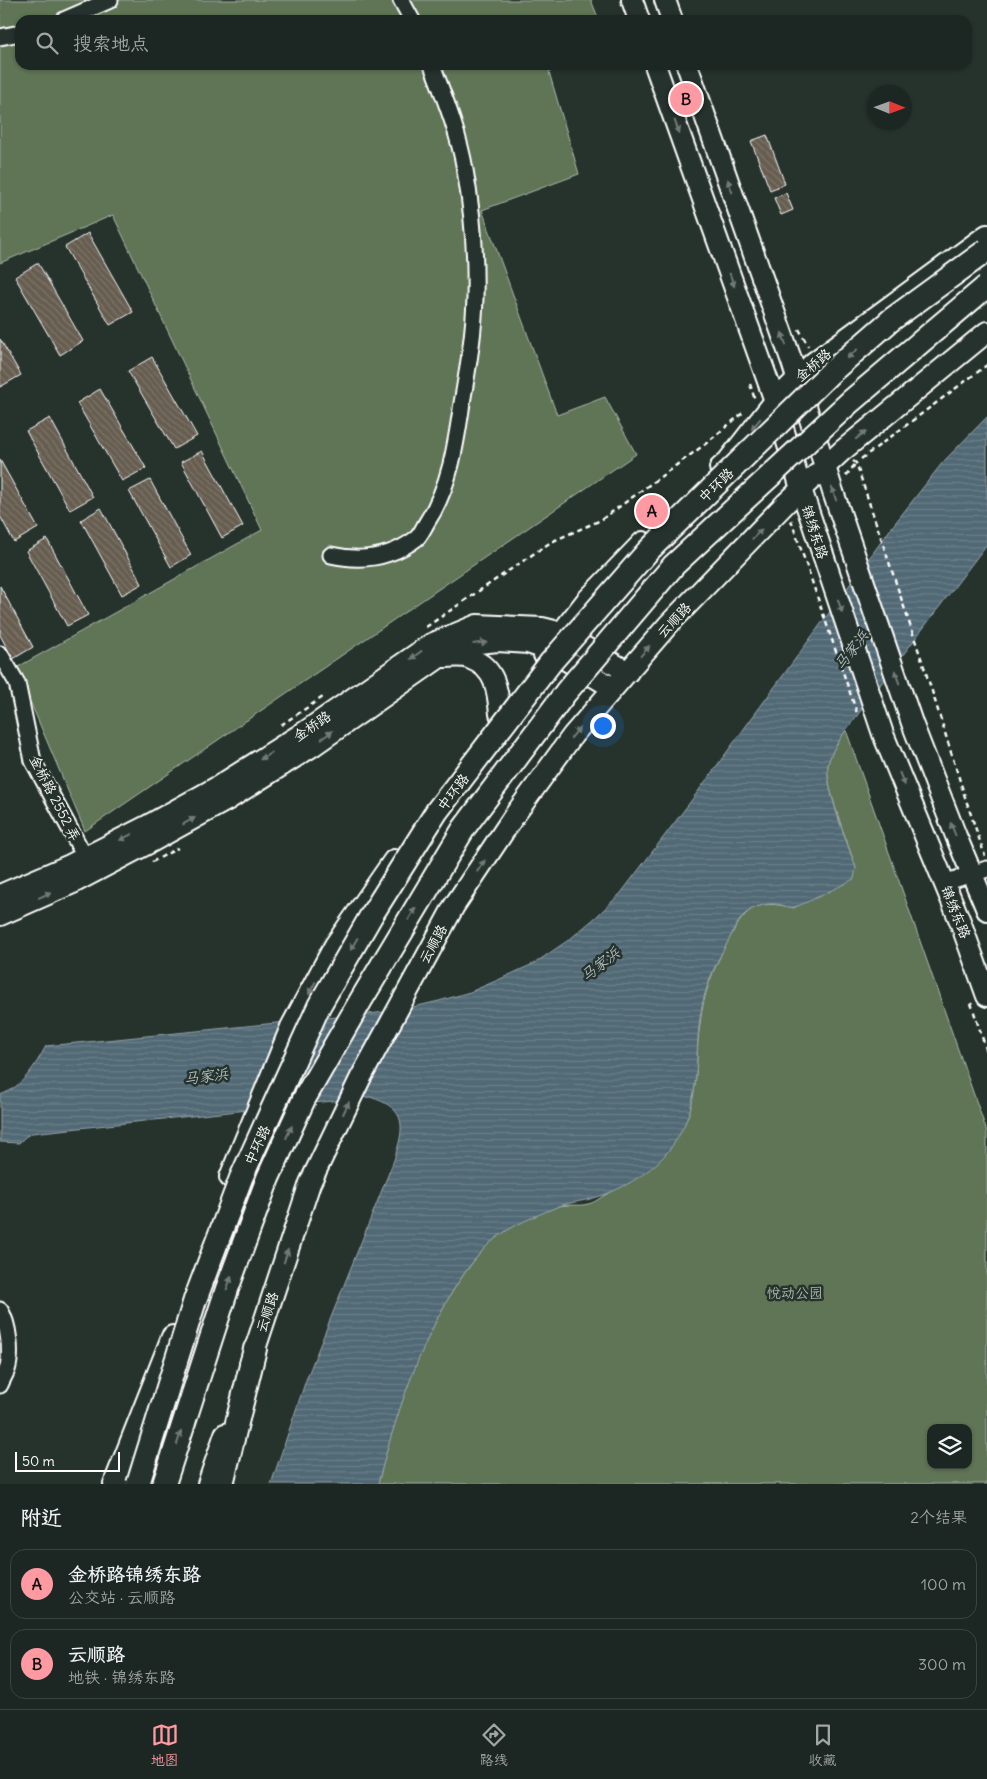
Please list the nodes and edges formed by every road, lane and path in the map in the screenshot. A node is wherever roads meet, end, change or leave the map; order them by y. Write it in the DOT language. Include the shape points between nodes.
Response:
graph roads {
  1 [pos="110,0"];
  2 [pos="401,0"];
  3 [pos="632,0"];
  4 [pos="664,0"];
  5 [pos="76,15"];
  6 [pos="409,15"];
  7 [pos="637,15"];
  8 [pos="670,15"];
  9 [pos="15,34"];
  10 [pos="0,37"];
  11 [pos="434,70"];
  12 [pos="657,70"];
  13 [pos="690,70"];
  14 [pos="987,235"];
  15 [pos="987,250"];
  16 [pos="987,286"];
  17 [pos="987,332"];
  18 [pos="814,341"];
  19 [pos="987,366"];
  20 [pos="794,370"];
  21 [pos="767,396"];
  22 [pos="748,409"];
  23 [pos="856,463"];
  24 [pos="825,467"];
  25 [pos="801,489"];
  26 [pos="833,492"];
  27 [pos="811,520"];
  28 [pos="331,555"];
  29 [pos="419,631"];
  30 [pos="561,633"];
  31 [pos="549,650"];
  32 [pos="0,654"];
  33 [pos="440,657"];
  34 [pos="628,672"];
  35 [pos="613,688"];
  36 [pos="329,693"];
  37 [pos="500,714"];
  38 [pos="860,722"];
  39 [pos="281,725"];
  40 [pos="85,858"];
  41 [pos="982,868"];
  42 [pos="944,883"];
  43 [pos="0,895"];
  44 [pos="987,910"];
  45 [pos="0,914"];
  46 [pos="978,997"];
  47 [pos="987,1052"];
  48 [pos="0,1310"];
  49 [pos="173,1337"];
  50 [pos="255,1349"];
  51 [pos="0,1385"];
  52 [pos="218,1483"];
  53 [pos="115,1484"];
  54 [pos="125,1484"];
  55 [pos="138,1484"];
  56 [pos="164,1484"];
  1 -- 5 [label="street"];
  2 -- 6 [label="street"];
  3 -- 7 [label="main road"];
  4 -- 8 [label="main road"];
  9 -- 10 [label="street"];
  11 -- 28 [label="street" via="465,169 472,221 475,297 471,352 453,458 436,509 418,537 391,554 348,559"];
  12 -- 21 [label="main road, 锦绣东路, one-way"];
  20 -- 13 [label="main road, one-way"];
  14 -- 20 [label="main road, 金桥路" via="813,363"];
  15 -- 55 [label="highway, 中环路, one-way, bridge" via="891,320 830,373 648,551 551,662 438,812 371,916 319,1006 242,1178 195,1300"];
  56 -- 16 [label="highway, 中环路, one-way, bridge" via="227,1289 268,1178 304,1099 464,828 566,692 674,565 850,402"];
  24 -- 17 [label="main road, one-way"];
  18 -- 20 [label="path"];
  19 -- 23 [label="path"];
  20 -- 21 [label="main road, 金桥路"];
  20 -- 24 [label="main road"];
  21 -- 25 [label="main road, 锦绣东路"];
  21 -- 30 [label="main road, 金桥路, one-way" via="728,460 663,521 587,600"];
  22 -- 29 [label="path" via="601,520 551,542"];
  23 -- 26 [label="path"];
  23 -- 41 [label="path" via="965,797"];
  24 -- 25 [label="main road"];
  24 -- 26 [label="main road"];
  25 -- 27 [label="main road, 锦绣东路"];
  34 -- 25 [label="main road, 云顺路, one-way" via="668,625"];
  41 -- 26 [label="main road, one-way" via="912,723"];
  27 -- 38 [label="path" via="797,538"];
  27 -- 42 [label="main road, 锦绣东路, one-way" via="883,734"];
  30 -- 31 [label="main road"];
  30 -- 34 [label="main road, 金桥路"];
  30 -- 40 [label="main road, 金桥路, one-way" via="542,628 476,626 431,644 219,786"];
  33 -- 31 [label="main road, 金桥路, one-way" via="470,644 498,641 528,643"];
  31 -- 35 [label="main road, 金桥路"];
  31 -- 37 [label="main road"];
  32 -- 40 [label="street, 金桥路 2552 弄" via="17,683 33,762"];
  33 -- 37 [label="main road" via="472,658 484,667 495,681"];
  45 -- 33 [label="main road, 金桥路, one-way" via="75,882 227,800 314,745"];
  34 -- 35 [label="main road, 云顺路"];
  50 -- 35 [label="main road, 云顺路, one-way" via="310,1183 360,1079 454,906 573,735"];
  36 -- 39 [label="path"];
  37 -- 49 [label="main road, one-way" via="335,945 291,1027 229,1179 187,1306"];
  40 -- 43 [label="main road, 金桥路"];
  41 -- 42 [label="street"];
  41 -- 44 [label="main road"];
  42 -- 46 [label="main road, 锦绣东路"];
  46 -- 47 [label="path"];
  48 -- 51 [label="street" via="9,1338 8,1368"];
  49 -- 53 [label="highway"];
  49 -- 54 [label="main road"];
  50 -- 52 [label="highway"];
}
